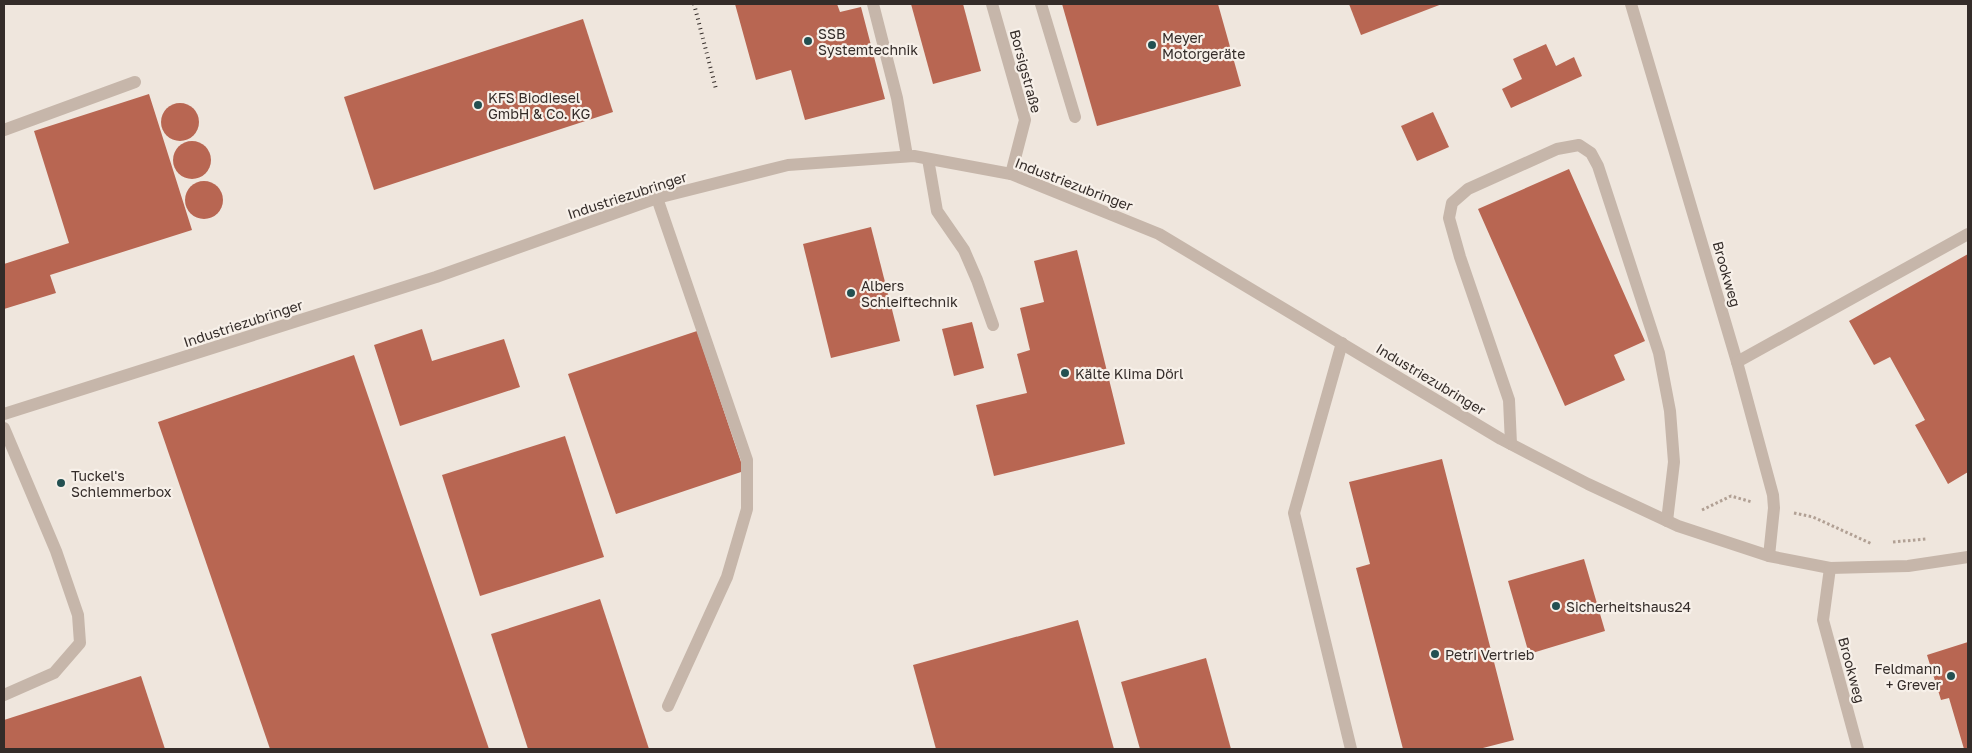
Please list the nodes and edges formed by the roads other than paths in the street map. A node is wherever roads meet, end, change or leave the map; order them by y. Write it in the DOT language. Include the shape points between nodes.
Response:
graph roads {
  1 [pos="874,4"];
  2 [pos="992,4"];
  3 [pos="1041,4"];
  4 [pos="1631,4"];
  5 [pos="135,82"];
  6 [pos="1075,117"];
  7 [pos="4,130"];
  8 [pos="907,156"];
  9 [pos="928,159"];
  10 [pos="1010,174"];
  11 [pos="657,198"];
  12 [pos="1968,234"];
  13 [pos="993,325"];
  14 [pos="1342,343"];
  15 [pos="1737,362"];
  16 [pos="4,414"];
  17 [pos="4,428"];
  18 [pos="1511,444"];
  19 [pos="1667,521"];
  20 [pos="1768,556"];
  21 [pos="1968,557"];
  22 [pos="1830,568"];
  23 [pos="4,695"];
  24 [pos="668,706"];
  25 [pos="1351,749"];
  26 [pos="1858,749"];
  1 -- 8 [label="street"];
  2 -- 10 [label="street, Borsigstraße" via="1025,120"];
  3 -- 6 [label="street"];
  4 -- 15 [label="street, Brookweg"];
  5 -- 7 [label="street"];
  8 -- 9 [label="street, Industriezubringer"];
  8 -- 11 [label="street, Industriezubringer" via="788,165"];
  9 -- 10 [label="street, Industriezubringer"];
  9 -- 13 [label="street" via="937,211 964,250"];
  10 -- 14 [label="street, Industriezubringer" via="1159,234"];
  11 -- 16 [label="street, Industriezubringer" via="436,277"];
  11 -- 24 [label="street" via="747,460 747,509 727,577"];
  12 -- 15 [label="street"];
  14 -- 18 [label="street, Industriezubringer"];
  14 -- 25 [label="street" via="1294,513"];
  15 -- 20 [label="street, Brookweg" via="1773,495"];
  17 -- 23 [label="street" via="59,560 78,615 80,643 54,672"];
  18 -- 19 [label="street, Industriezubringer"];
  18 -- 19 [label="street" via="1509,400 1460,257 1449,218 1452,203 1468,189 1556,149 1580,145 1591,153 1598,166 1659,354 1670,410 1674,462"];
  19 -- 20 [label="street, Industriezubringer"];
  20 -- 22 [label="street, Industriezubringer"];
  21 -- 22 [label="street, Industriezubringer" via="1908,566"];
  22 -- 26 [label="street, Brookweg" via="1823,620"];
}
